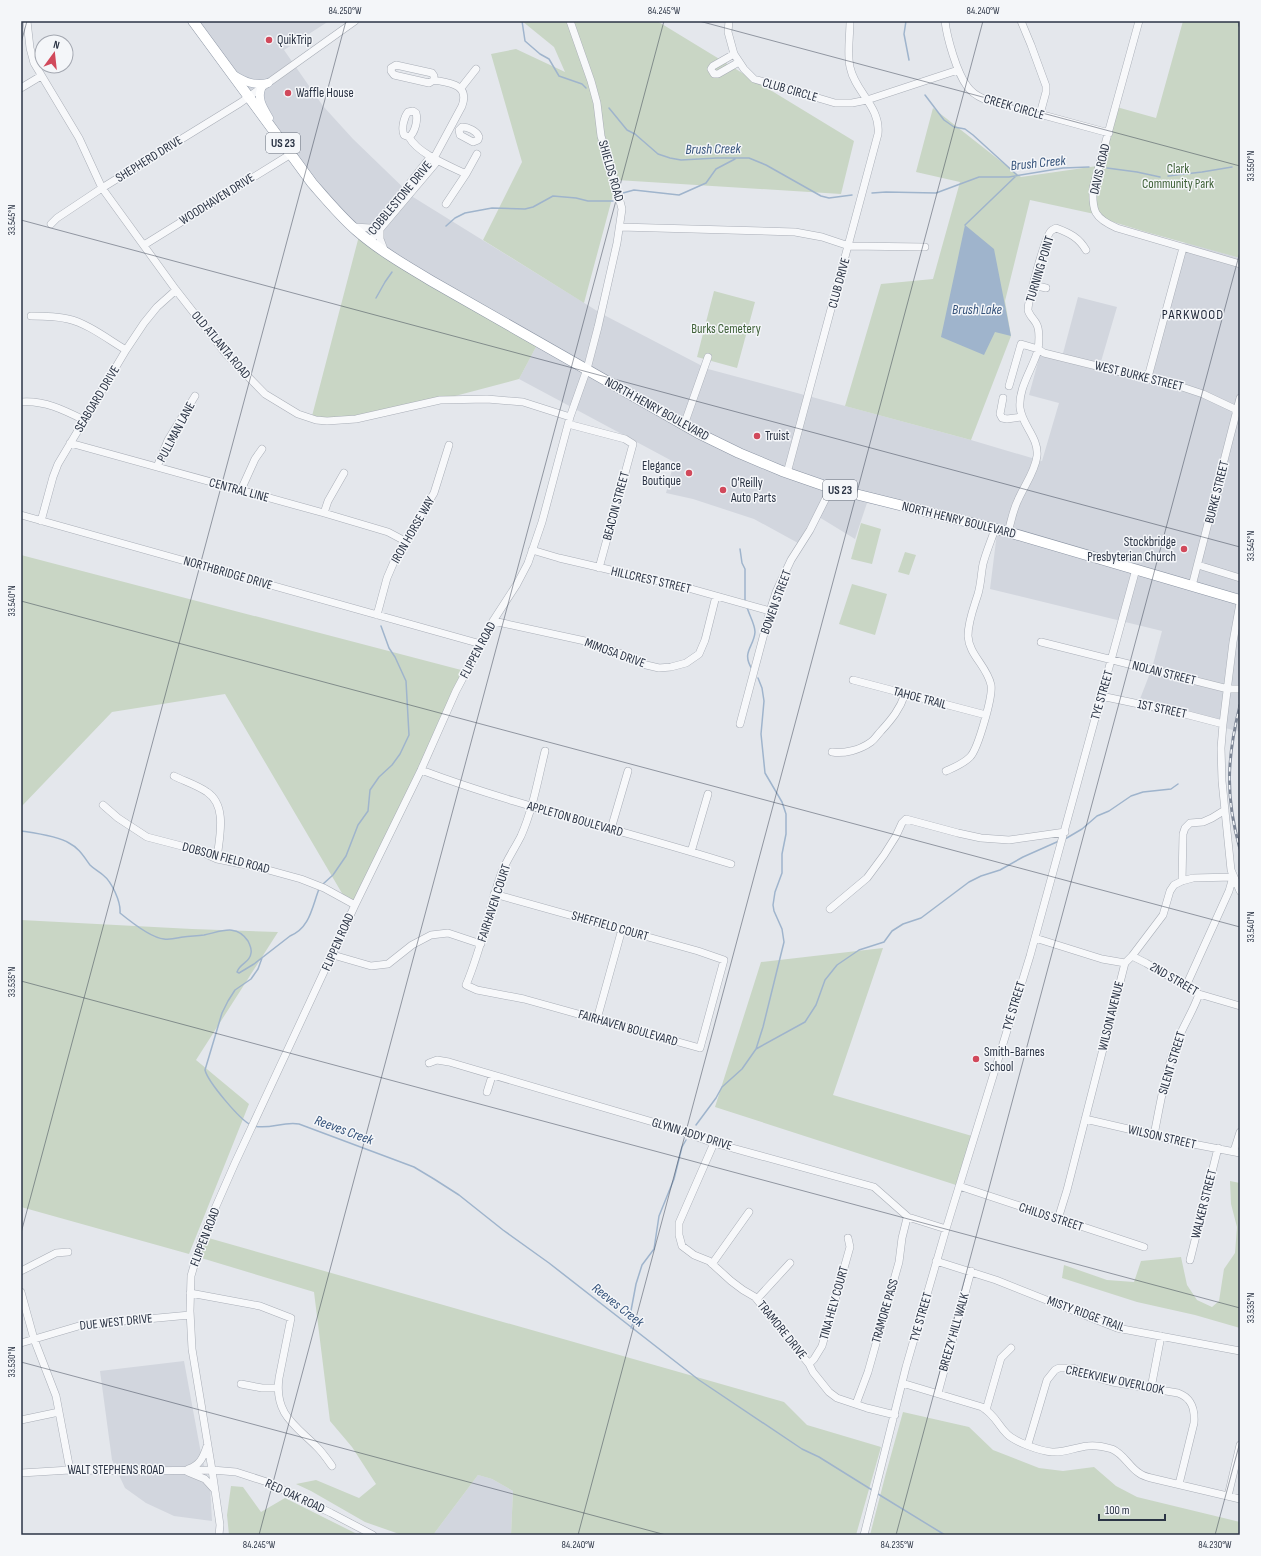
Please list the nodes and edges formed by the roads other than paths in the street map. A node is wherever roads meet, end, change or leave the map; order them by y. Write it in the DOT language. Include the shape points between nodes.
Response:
graph roads {
  1 [pos="27,21"];
  2 [pos="193,21"];
  3 [pos="355,21"];
  4 [pos="570,21"];
  5 [pos="729,21"];
  6 [pos="850,21"];
  7 [pos="945,21"];
  8 [pos="1021,21"];
  9 [pos="1139,21"];
  10 [pos="734,54"];
  11 [pos="739,62"];
  12 [pos="409,68"];
  13 [pos="476,69"];
  14 [pos="958,70"];
  15 [pos="231,73"];
  16 [pos="41,76"];
  17 [pos="407,78"];
  18 [pos="434,80"];
  19 [pos="268,83"];
  20 [pos="21,88"];
  21 [pos="461,88"];
  22 [pos="261,89"];
  23 [pos="249,97"];
  24 [pos="867,100"];
  25 [pos="1040,114"];
  26 [pos="451,126"];
  27 [pos="459,130"];
  28 [pos="1109,134"];
  29 [pos="410,137"];
  30 [pos="281,140"];
  31 [pos="291,154"];
  32 [pos="477,154"];
  33 [pos="434,158"];
  34 [pos="466,174"];
  35 [pos="102,188"];
  36 [pos="446,204"];
  37 [pos="51,224"];
  38 [pos="380,225"];
  39 [pos="354,227"];
  40 [pos="620,227"];
  41 [pos="368,240"];
  42 [pos="144,245"];
  43 [pos="849,246"];
  44 [pos="925,247"];
  45 [pos="1183,248"];
  46 [pos="1086,250"];
  47 [pos="385,252"];
  48 [pos="1240,264"];
  49 [pos="1034,285"];
  50 [pos="1046,288"];
  51 [pos="176,290"];
  52 [pos="31,316"];
  53 [pos="1038,349"];
  54 [pos="126,350"];
  55 [pos="708,357"];
  56 [pos="587,369"];
  57 [pos="1148,377"];
  58 [pos="1009,386"];
  59 [pos="195,396"];
  60 [pos="1003,398"];
  61 [pos="1240,398"];
  62 [pos="21,402"];
  63 [pos="1237,410"];
  64 [pos="1022,417"];
  65 [pos="84,420"];
  66 [pos="569,420"];
  67 [pos="684,425"];
  68 [pos="1236,429"];
  69 [pos="70,443"];
  70 [pos="449,445"];
  71 [pos="633,445"];
  72 [pos="262,449"];
  73 [pos="157,467"];
  74 [pos="344,473"];
  75 [pos="787,473"];
  76 [pos="831,488"];
  77 [pos="241,490"];
  78 [pos="324,513"];
  79 [pos="21,515"];
  80 [pos="41,521"];
  81 [pos="995,529"];
  82 [pos="1008,532"];
  83 [pos="405,541"];
  84 [pos="532,550"];
  85 [pos="1198,565"];
  86 [pos="599,568"];
  87 [pos="1136,569"];
  88 [pos="1240,578"];
  89 [pos="1196,587"];
  90 [pos="716,596"];
  91 [pos="1240,602"];
  92 [pos="770,611"];
  93 [pos="377,615"];
  94 [pos="493,621"];
  95 [pos="1041,642"];
  96 [pos="481,644"];
  97 [pos="1112,661"];
  98 [pos="853,680"];
  99 [pos="1228,689"];
  100 [pos="1240,689"];
  101 [pos="904,694"];
  102 [pos="1101,696"];
  103 [pos="986,715"];
  104 [pos="740,724"];
  105 [pos="1223,724"];
  106 [pos="545,751"];
  107 [pos="832,752"];
  108 [pos="421,770"];
  109 [pos="628,771"];
  110 [pos="946,771"];
  111 [pos="174,776"];
  112 [pos="708,794"];
  113 [pos="102,805"];
  114 [pos="531,806"];
  115 [pos="1225,810"];
  116 [pos="611,829"];
  117 [pos="1065,832"];
  118 [pos="691,852"];
  119 [pos="216,859"];
  120 [pos="731,864"];
  121 [pos="1233,877"];
  122 [pos="1182,881"];
  123 [pos="1240,891"];
  124 [pos="494,894"];
  125 [pos="355,905"];
  126 [pos="830,909"];
  127 [pos="622,929"];
  128 [pos="1035,938"];
  129 [pos="480,944"];
  130 [pos="332,955"];
  131 [pos="1132,956"];
  132 [pos="724,960"];
  133 [pos="1125,963"];
  134 [pos="468,986"];
  135 [pos="1186,986"];
  136 [pos="1200,994"];
  137 [pos="1240,1006"];
  138 [pos="597,1019"];
  139 [pos="429,1063"];
  140 [pos="492,1076"];
  141 [pos="487,1092"];
  142 [pos="1085,1119"];
  143 [pos="1240,1132"];
  144 [pos="1154,1135"];
  145 [pos="714,1143"];
  146 [pos="1218,1148"];
  147 [pos="1237,1152"];
  148 [pos="959,1186"];
  149 [pos="749,1212"];
  150 [pos="908,1217"];
  151 [pos="1058,1219"];
  152 [pos="946,1229"];
  153 [pos="848,1238"];
  154 [pos="1144,1246"];
  155 [pos="68,1252"];
  156 [pos="1190,1260"];
  157 [pos="936,1261"];
  158 [pos="790,1263"];
  159 [pos="712,1264"];
  160 [pos="21,1270"];
  161 [pos="971,1271"];
  162 [pos="21,1292"];
  163 [pos="190,1293"];
  164 [pos="757,1299"];
  165 [pos="190,1315"];
  166 [pos="1160,1336"];
  167 [pos="34,1339"];
  168 [pos="21,1343"];
  169 [pos="1011,1348"];
  170 [pos="1240,1351"];
  171 [pos="809,1364"];
  172 [pos="902,1383"];
  173 [pos="241,1384"];
  174 [pos="277,1388"];
  175 [pos="1151,1388"];
  176 [pos="938,1393"];
  177 [pos="856,1404"];
  178 [pos="986,1410"];
  179 [pos="59,1412"];
  180 [pos="895,1415"];
  181 [pos="21,1420"];
  182 [pos="208,1443"];
  183 [pos="1028,1444"];
  184 [pos="1240,1445"];
  185 [pos="332,1466"];
  186 [pos="70,1470"];
  187 [pos="212,1470"];
  188 [pos="182,1471"];
  189 [pos="21,1473"];
  190 [pos="1179,1484"];
  191 [pos="214,1490"];
  192 [pos="1228,1496"];
  193 [pos="1240,1499"];
  194 [pos="219,1535"];
  195 [pos="373,1535"];
  196 [pos="864,1535"];
  1 -- 16 [label="street, OLD ATLANTA ROAD" via="34,63"];
  2 -- 15 [label="highway, NORTH HENRY BOULEVARD / US 23"];
  3 -- 19 [label="street, SHEPHERD DRIVE"];
  4 -- 40 [label="street, SHIELDS ROAD" via="597,103 601,136 621,203"];
  5 -- 10 [label="street, CLUB CIRCLE" via="728,32"];
  6 -- 24 [label="street" via="850,67"];
  7 -- 14 [label="street, CREEK CIRCLE"];
  8 -- 25 [label="street" via="1046,86"];
  9 -- 28 [label="street, DAVIS ROAD"];
  10 -- 11 [label="street, CLUB CIRCLE"];
  10 -- 11 [label="street" via="713,66 712,72 718,74"];
  11 -- 24 [label="street, CLUB CIRCLE" via="754,79 782,88 835,103 852,104"];
  12 -- 17 [label="street"];
  12 -- 17 [label="street" via="395,65 390,69 393,74"];
  12 -- 18 [label="street" via="432,73"];
  13 -- 21 [label="street"];
  14 -- 24 [label="street, CLUB CIRCLE"];
  14 -- 25 [label="street, CREEK CIRCLE" via="968,87 979,97"];
  15 -- 19 [label="main road" via="250,83"];
  15 -- 23 [label="highway, NORTH HENRY BOULEVARD / US 23"];
  16 -- 20 [label="street"];
  16 -- 35 [label="street, OLD ATLANTA ROAD" via="79,138"];
  17 -- 18 [label="street" via="429,83"];
  18 -- 21 [label="street"];
  19 -- 22 [label="street, SHEPHERD DRIVE"];
  21 -- 26 [label="street, COBBLESTONE DRIVE" via="464,101"];
  22 -- 23 [label="street, SHEPHERD DRIVE"];
  22 -- 30 [label="main road" via="260,100"];
  23 -- 30 [label="highway, NORTH HENRY BOULEVARD / US 23"];
  23 -- 35 [label="street, SHEPHERD DRIVE"];
  24 -- 43 [label="street" via="879,123 878,134"];
  25 -- 28 [label="street, CREEK CIRCLE"];
  26 -- 27 [label="street"];
  26 -- 33 [label="street, COBBLESTONE DRIVE"];
  28 -- 45 [label="street, DAVIS ROAD" via="1093,188 1096,216 1104,223 1117,228"];
  29 -- 33 [label="street, COBBLESTONE DRIVE" via="416,146"];
  30 -- 31 [label="highway, NORTH HENRY BOULEVARD / US 23"];
  31 -- 39 [label="highway, NORTH HENRY BOULEVARD / US 23" via="312,183"];
  31 -- 42 [label="street, WOODHAVEN DRIVE"];
  32 -- 34 [label="street"];
  33 -- 34 [label="street, COBBLESTONE DRIVE"];
  33 -- 38 [label="street, COBBLESTONE DRIVE" via="428,160"];
  34 -- 36 [label="street"];
  35 -- 37 [label="street, SHEPHERD DRIVE"];
  35 -- 42 [label="street, OLD ATLANTA ROAD"];
  38 -- 39 [label="street" via="370,228"];
  38 -- 41 [label="street, COBBLESTONE DRIVE"];
  38 -- 47 [label="street" via="380,239"];
  39 -- 41 [label="highway, NORTH HENRY BOULEVARD / US 23"];
  40 -- 43 [label="street, CLUB DRIVE" via="795,232"];
  40 -- 56 [label="street, SHIELDS ROAD"];
  41 -- 47 [label="highway, NORTH HENRY BOULEVARD / US 23"];
  42 -- 51 [label="street, OLD ATLANTA ROAD"];
  43 -- 44 [label="street"];
  43 -- 75 [label="street, CLUB DRIVE"];
  45 -- 48 [label="street, DAVIS ROAD"];
  45 -- 57 [label="street"];
  46 -- 49 [label="street, TURNING POINT" via="1072,235 1056,228 1050,231"];
  47 -- 56 [label="highway, NORTH HENRY BOULEVARD / US 23" via="405,266"];
  49 -- 50 [label="street"];
  49 -- 53 [label="street, TURNING POINT" via="1028,310 1037,324"];
  51 -- 54 [label="street, SEABOARD DRIVE" via="157,307"];
  51 -- 66 [label="street, OLD ATLANTA ROAD" via="226,354 265,394 288,409 307,417 327,421 356,419 440,400 487,399 523,402"];
  52 -- 54 [label="street" via="69,319"];
  53 -- 57 [label="street, WEST BURKE STREET" via="1044,353"];
  53 -- 58 [label="street, WEST BURKE STREET" via="1021,344"];
  53 -- 64 [label="street" via="1021,395"];
  54 -- 65 [label="street, SEABOARD DRIVE"];
  55 -- 67 [label="street"];
  56 -- 66 [label="street, FLIPPEN ROAD"];
  56 -- 67 [label="highway, NORTH HENRY BOULEVARD / US 23"];
  57 -- 63 [label="street, WEST BURKE STREET" via="1189,389"];
  59 -- 73 [label="street, PULLMAN LANE" via="168,440"];
  60 -- 64 [label="street" via="1000,414 1002,418"];
  61 -- 63 [label="street, BURKE STREET"];
  62 -- 65 [label="street" via="41,403 60,408"];
  63 -- 68 [label="street, BURKE STREET"];
  64 -- 82 [label="street" via="1037,445 1037,455 1031,475 1017,501"];
  65 -- 69 [label="street, SEABOARD DRIVE"];
  66 -- 71 [label="street, OLD ATLANTA ROAD" via="625,439"];
  66 -- 84 [label="street, FLIPPEN ROAD"];
  67 -- 75 [label="highway, NORTH HENRY BOULEVARD / US 23" via="734,451"];
  68 -- 85 [label="street, BURKE STREET"];
  69 -- 73 [label="street, CENTRAL LINE"];
  69 -- 80 [label="street, SEABOARD DRIVE" via="53,477"];
  70 -- 83 [label="street, IRON HORSE WAY" via="434,493"];
  71 -- 86 [label="street, BEACON STREET"];
  72 -- 77 [label="street"];
  73 -- 77 [label="street, CENTRAL LINE"];
  74 -- 78 [label="street"];
  75 -- 76 [label="highway, NORTH HENRY BOULEVARD / US 23"];
  76 -- 81 [label="highway, NORTH HENRY BOULEVARD / US 23"];
  76 -- 92 [label="street, BOWEN STREET" via="810,530 791,560"];
  77 -- 78 [label="street, CENTRAL LINE"];
  78 -- 83 [label="street, CENTRAL LINE" via="388,532"];
  79 -- 80 [label="street, NORTHBRIDGE DRIVE"];
  80 -- 93 [label="street, NORTHBRIDGE DRIVE"];
  81 -- 82 [label="highway, NORTH HENRY BOULEVARD / US 23"];
  81 -- 103 [label="street" via="984,562 968,635 970,646 986,671 991,685"];
  82 -- 87 [label="highway, NORTH HENRY BOULEVARD / US 23"];
  83 -- 93 [label="street, IRON HORSE WAY" via="387,578"];
  84 -- 86 [label="street, HILLCREST STREET"];
  84 -- 94 [label="street, FLIPPEN ROAD" via="517,584"];
  85 -- 88 [label="street"];
  85 -- 89 [label="street, BURKE STREET"];
  86 -- 90 [label="street, HILLCREST STREET"];
  87 -- 89 [label="highway, NORTH HENRY BOULEVARD / US 23"];
  87 -- 97 [label="street, TYE STREET"];
  89 -- 91 [label="highway, NORTH HENRY BOULEVARD / US 23"];
  90 -- 92 [label="street, HILLCREST STREET"];
  90 -- 94 [label="street, MIMOSA DRIVE" via="705,640 698,654 686,663 671,667 659,668 642,664 585,641"];
  91 -- 99 [label="street"];
  92 -- 104 [label="street, BOWEN STREET"];
  93 -- 96 [label="street, NORTHBRIDGE DRIVE"];
  94 -- 96 [label="street, FLIPPEN ROAD"];
  95 -- 97 [label="street, NOLAN STREET"];
  96 -- 108 [label="street, FLIPPEN ROAD" via="456,691"];
  97 -- 99 [label="street, NOLAN STREET"];
  97 -- 102 [label="street, TYE STREET"];
  98 -- 101 [label="street, TAHOE TRAIL"];
  99 -- 100 [label="street, NOLAN STREET"];
  99 -- 105 [label="street"];
  101 -- 103 [label="street, TAHOE TRAIL"];
  101 -- 107 [label="street" via="902,705 871,742 855,750"];
  102 -- 105 [label="street, 1ST STREET"];
  102 -- 117 [label="street, TYE STREET"];
  103 -- 110 [label="street" via="974,753 959,766"];
  105 -- 115 [label="street" via="1221,748"];
  106 -- 114 [label="street, FAIRHAVEN COURT"];
  108 -- 114 [label="street, APPLETON BOULEVARD"];
  108 -- 125 [label="street, FLIPPEN ROAD"];
  109 -- 116 [label="street"];
  111 -- 119 [label="street" via="208,792 218,804 221,822"];
  112 -- 118 [label="street"];
  113 -- 119 [label="street, DOBSON FIELD ROAD" via="144,836 202,852"];
  114 -- 116 [label="street, APPLETON BOULEVARD"];
  114 -- 124 [label="street, FAIRHAVEN COURT" via="521,836 502,870"];
  115 -- 121 [label="street"];
  115 -- 122 [label="street" via="1185,828"];
  116 -- 118 [label="street, APPLETON BOULEVARD"];
  117 -- 126 [label="street" via="1009,840 982,838 906,819 867,878"];
  117 -- 128 [label="street, TYE STREET"];
  118 -- 120 [label="street, APPLETON BOULEVARD"];
  119 -- 125 [label="street, DOBSON FIELD ROAD" via="301,879"];
  121 -- 122 [label="street" via="1193,878"];
  121 -- 123 [label="street"];
  121 -- 135 [label="street"];
  122 -- 131 [label="street, WILSON AVENUE" via="1174,885 1163,915"];
  124 -- 127 [label="street, SHEFFIELD COURT"];
  124 -- 129 [label="street, FAIRHAVEN COURT"];
  125 -- 130 [label="street, FLIPPEN ROAD"];
  127 -- 132 [label="street, SHEFFIELD COURT"];
  127 -- 138 [label="street"];
  128 -- 133 [label="street" via="1102,959"];
  128 -- 148 [label="street, TYE STREET"];
  129 -- 130 [label="street" via="448,932 431,935 412,945 388,964 371,966"];
  129 -- 134 [label="street, FAIRHAVEN COURT" via="466,985"];
  130 -- 163 [label="street, FLIPPEN ROAD" via="202,1238 191,1276"];
  131 -- 133 [label="street, WILSON AVENUE"];
  131 -- 135 [label="street, 2ND STREET"];
  132 -- 138 [label="street, FAIRHAVEN BOULEVARD" via="700,1048"];
  133 -- 142 [label="street, WILSON AVENUE"];
  134 -- 138 [label="street, FAIRHAVEN BOULEVARD" via="524,998"];
  135 -- 136 [label="street, 2ND STREET"];
  136 -- 137 [label="street, 2ND STREET"];
  136 -- 144 [label="street, SILENT STREET" via="1175,1047"];
  139 -- 140 [label="street, GLYNN ADDY DRIVE" via="437,1060"];
  140 -- 141 [label="street"];
  140 -- 145 [label="street, GLYNN ADDY DRIVE" via="655,1123"];
  142 -- 144 [label="street, WILSON STREET"];
  142 -- 151 [label="street, WILSON AVENUE"];
  143 -- 147 [label="street"];
  144 -- 146 [label="street, WILSON STREET"];
  145 -- 150 [label="street, GLYNN ADDY DRIVE" via="874,1187"];
  145 -- 159 [label="street, TRAMORE DRIVE" via="679,1223 682,1246"];
  146 -- 147 [label="street, WILSON STREET"];
  146 -- 156 [label="street, WALKER STREET"];
  148 -- 151 [label="street, CHILDS STREET"];
  148 -- 152 [label="street, TYE STREET"];
  149 -- 159 [label="street"];
  150 -- 152 [label="street, GLYNN ADDY DRIVE"];
  150 -- 177 [label="street, TRAMORE PASS" via="902,1238 900,1262 870,1366"];
  151 -- 154 [label="street, CHILDS STREET"];
  152 -- 157 [label="street, TYE STREET"];
  153 -- 171 [label="street, TINA HELY COURT" via="850,1247 826,1334 822,1346"];
  155 -- 160 [label="street" via="56,1253"];
  157 -- 161 [label="street, MISTY RIDGE TRAIL"];
  157 -- 172 [label="street, TYE STREET"];
  158 -- 164 [label="street"];
  159 -- 164 [label="street, TRAMORE DRIVE"];
  161 -- 166 [label="street, MISTY RIDGE TRAIL" via="1117,1328"];
  161 -- 176 [label="street, BREEZY HILL WALK"];
  162 -- 167 [label="street"];
  163 -- 165 [label="street, FLIPPEN ROAD"];
  163 -- 174 [label="street" via="260,1306 291,1318"];
  164 -- 171 [label="street, TRAMORE DRIVE"];
  165 -- 167 [label="street, DUE WEST DRIVE" via="82,1325"];
  165 -- 182 [label="street, FLIPPEN ROAD" via="192,1349"];
  166 -- 170 [label="street, MISTY RIDGE TRAIL"];
  166 -- 175 [label="street"];
  167 -- 168 [label="street, DUE WEST DRIVE"];
  167 -- 179 [label="street" via="52,1383"];
  169 -- 178 [label="street" via="1001,1358"];
  171 -- 177 [label="street, TRAMORE DRIVE" via="829,1392 837,1398"];
  172 -- 176 [label="street"];
  172 -- 180 [label="street, TYE STREET"];
  173 -- 174 [label="street"];
  174 -- 185 [label="street" via="285,1416 316,1446"];
  175 -- 183 [label="street, CREEKVIEW OVERLOOK" via="1112,1382 1073,1368 1055,1370 1047,1380"];
  175 -- 190 [label="street, CREEKVIEW OVERLOOK" via="1185,1396 1193,1405 1194,1423"];
  176 -- 178 [label="street"];
  177 -- 180 [label="street, TRAMORE DRIVE"];
  178 -- 183 [label="street" via="1012,1438"];
  179 -- 181 [label="street"];
  179 -- 186 [label="street"];
  180 -- 196 [label="street, TYE STREET"];
  182 -- 187 [label="street, FLIPPEN ROAD"];
  182 -- 188 [label="street" via="200,1462"];
  183 -- 190 [label="street" via="1051,1452 1088,1446 1114,1450 1140,1474"];
  184 -- 192 [label="street"];
  186 -- 188 [label="street, WALT STEPHENS ROAD"];
  186 -- 189 [label="street, WALT STEPHENS ROAD"];
  187 -- 188 [label="street, WALT STEPHENS ROAD"];
  187 -- 191 [label="street, FLIPPEN ROAD"];
  187 -- 195 [label="street, RED OAK ROAD" via="236,1472 267,1482"];
  188 -- 191 [label="street" via="205,1479"];
  190 -- 192 [label="street"];
  191 -- 194 [label="street, FLIPPEN ROAD" via="220,1525"];
  192 -- 193 [label="street"];
}
